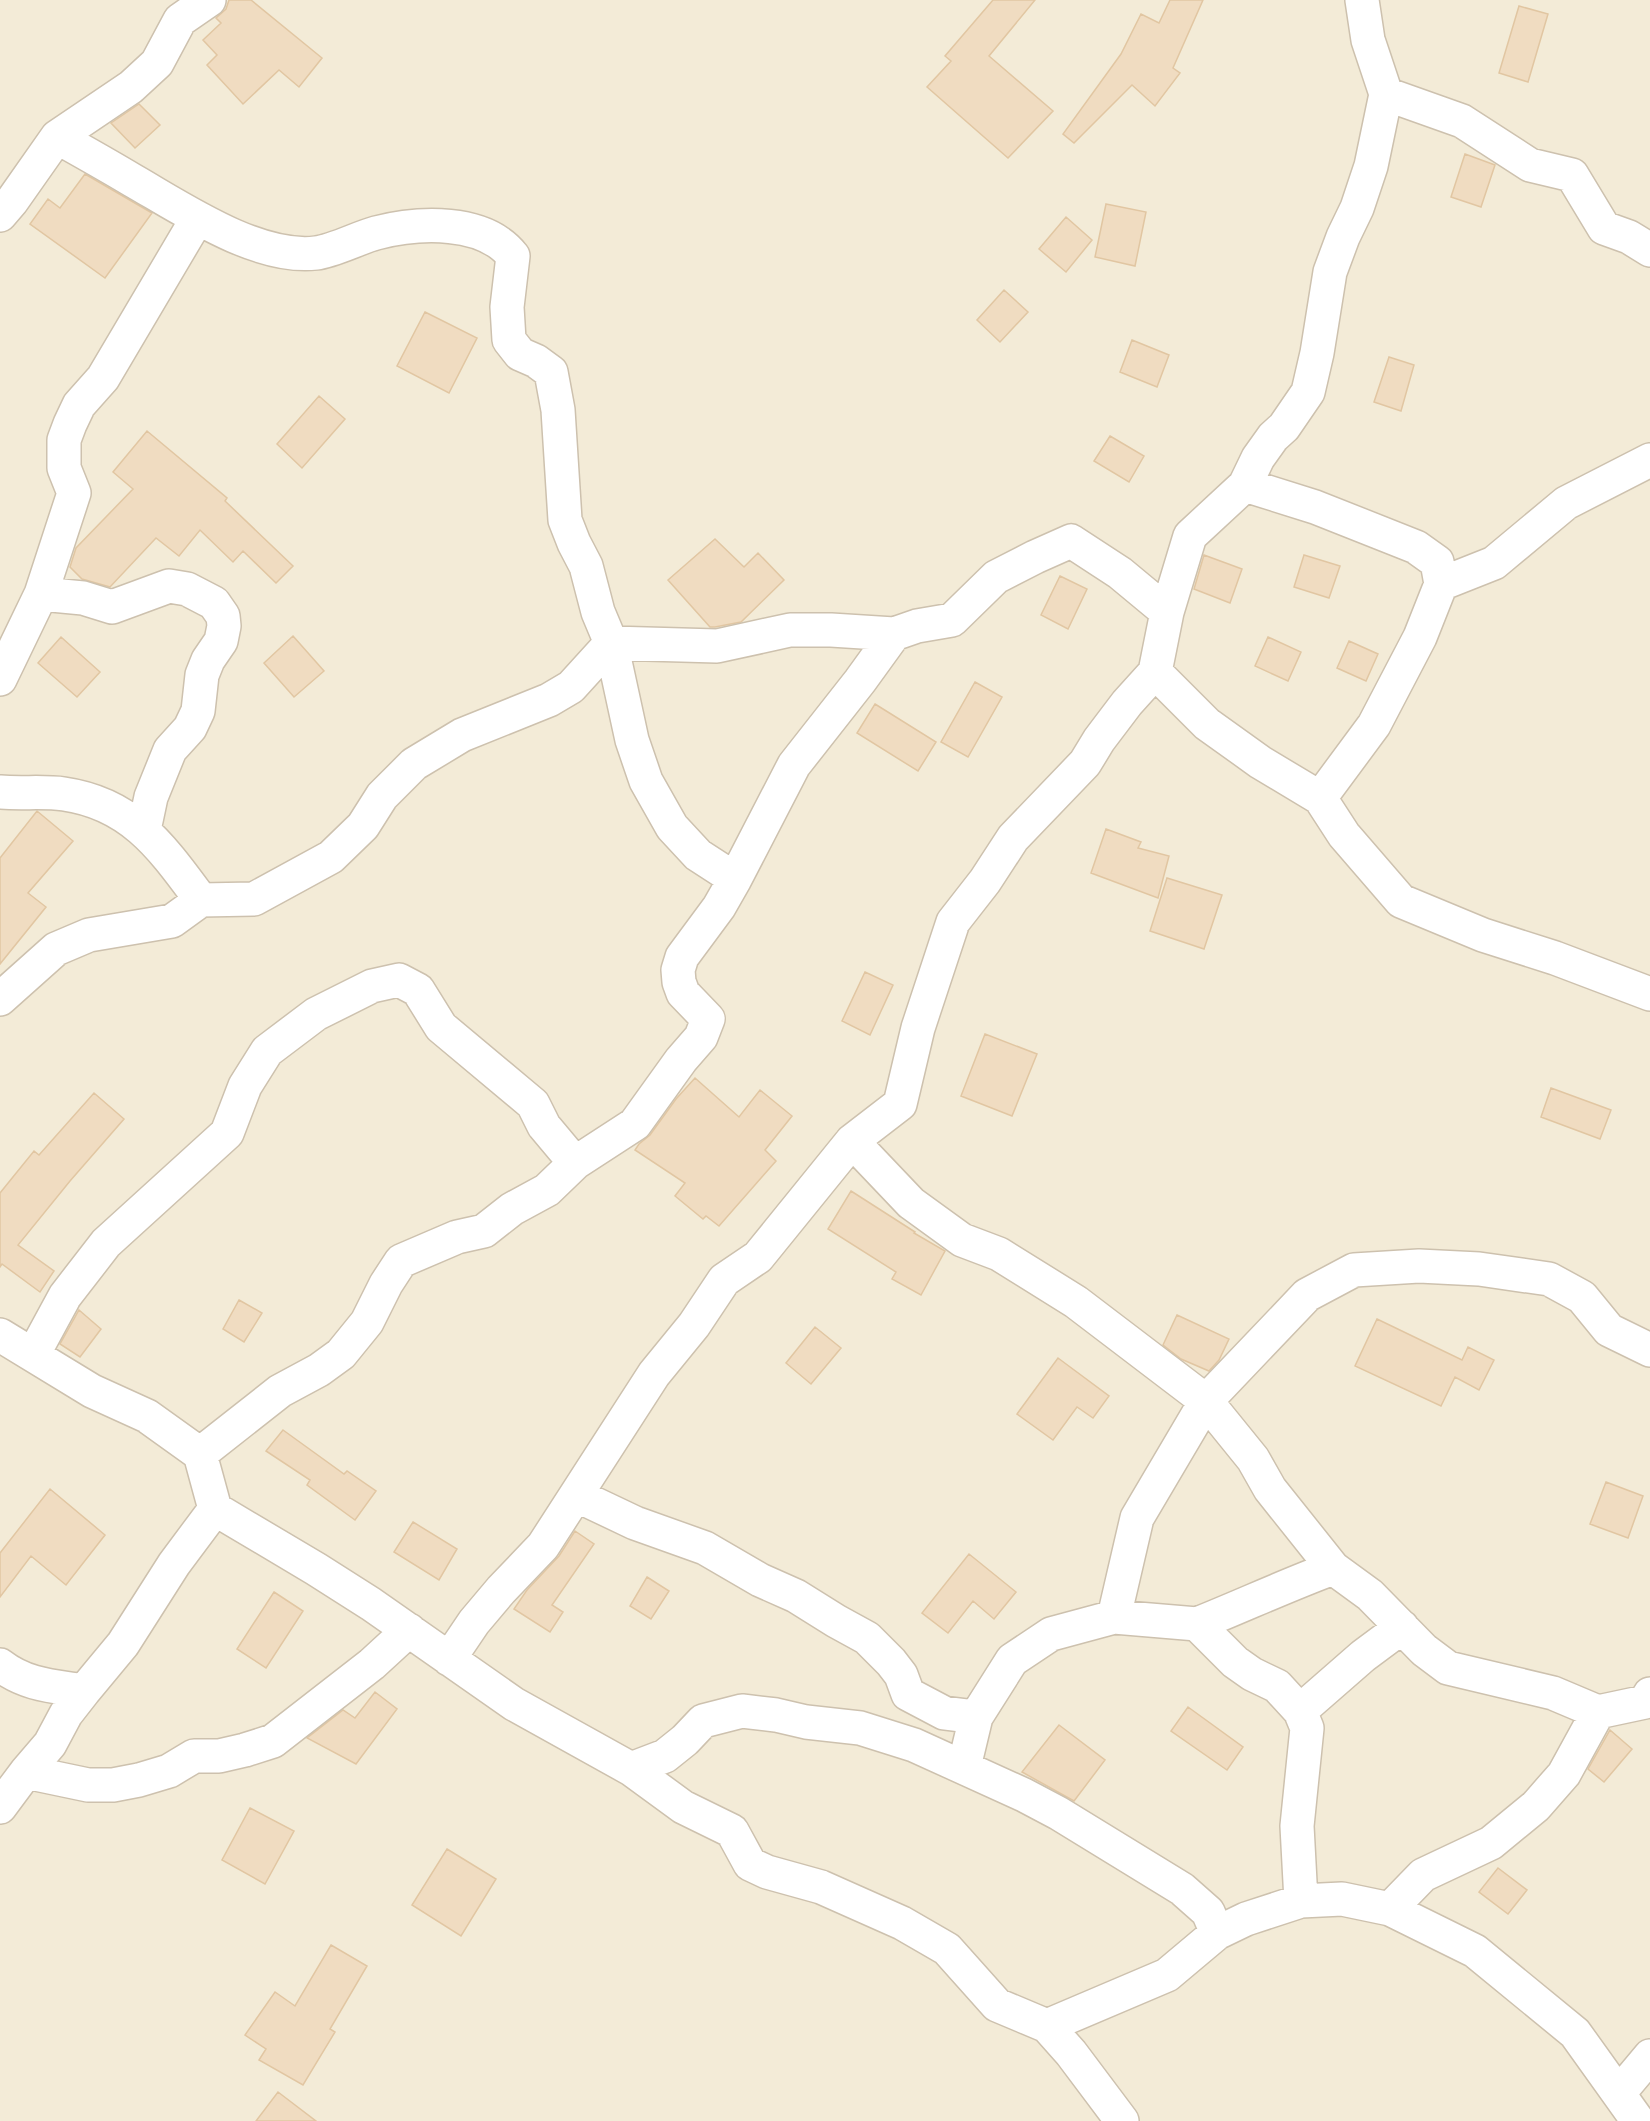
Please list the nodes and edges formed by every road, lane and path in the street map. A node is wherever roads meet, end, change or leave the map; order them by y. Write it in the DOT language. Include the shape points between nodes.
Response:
graph roads {
  1 [pos="209,0"];
  2 [pos="1362,0"];
  3 [pos="177,10"];
  4 [pos="1386,93"];
  5 [pos="57,137"];
  6 [pos="0,215"];
  7 [pos="197,219"];
  8 [pos="1650,250"];
  9 [pos="1650,460"];
  10 [pos="1245,485"];
  11 [pos="1441,584"];
  12 [pos="41,594"];
  13 [pos="1167,612"];
  14 [pos="894,634"];
  15 [pos="611,643"];
  16 [pos="1155,672"];
  17 [pos="0,679"];
  18 [pos="0,792"];
  19 [pos="1320,798"];
  20 [pos="144,830"];
  21 [pos="735,879"];
  22 [pos="201,900"];
  23 [pos="1650,994"];
  24 [pos="0,999"];
  25 [pos="852,1141"];
  26 [pos="575,1163"];
  27 [pos="0,1335"];
  28 [pos="1650,1350"];
  29 [pos="33,1355"];
  30 [pos="1206,1401"];
  31 [pos="200,1454"];
  32 [pos="576,1495"];
  33 [pos="215,1509"];
  34 [pos="1333,1568"];
  35 [pos="1114,1617"];
  36 [pos="1197,1624"];
  37 [pos="1402,1627"];
  38 [pos="409,1630"];
  39 [pos="449,1659"];
  40 [pos="0,1665"];
  41 [pos="84,1690"];
  42 [pos="908,1694"];
  43 [pos="1648,1700"];
  44 [pos="1300,1711"];
  45 [pos="1598,1712"];
  46 [pos="976,1717"];
  47 [pos="860,1728"];
  48 [pos="964,1767"];
  49 [pos="631,1769"];
  50 [pos="26,1772"];
  51 [pos="0,1807"];
  52 [pos="1301,1901"];
  53 [pos="1390,1909"];
  54 [pos="1217,1933"];
  55 [pos="1047,2026"];
  56 [pos="1650,2056"];
  57 [pos="1619,2093"];
  58 [pos="1122,2121"];
  59 [pos="1638,2121"];
  1 -- 3 [label="street"];
  2 -- 4 [label="street" via="1368,40"];
  3 -- 5 [label="street" via="157,63 131,87"];
  4 -- 8 [label="street" via="1462,122 1530,165 1572,175 1604,228"];
  4 -- 10 [label="street" via="1371,166 1330,272 1308,392 1258,458"];
  5 -- 6 [label="street"];
  5 -- 7 [label="street"];
  7 -- 12 [label="street" via="103,378 79,405 70,424 64,440 64,468 74,493"];
  7 -- 15 [label="street" via="252,243 288,252 317,253 378,232 438,225 475,231 506,248 513,256 507,307 509,340 520,354 551,372 558,410 566,520"];
  9 -- 11 [label="street" via="1566,503 1494,562"];
  10 -- 11 [label="street" via="1315,507 1416,547 1437,562"];
  10 -- 13 [label="street" via="1190,536"];
  11 -- 19 [label="street" via="1420,637 1374,725"];
  12 -- 17 [label="street"];
  12 -- 20 [label="street" via="83,598 112,608 169,586 187,589 214,603 223,616 221,641 202,675 198,711 190,728 170,750 151,797"];
  13 -- 14 [label="street" via="1120,573 1071,541 996,577 952,620"];
  13 -- 16 [label="street"];
  14 -- 15 [label="street" via="790,630 717,646"];
  14 -- 21 [label="street" via="794,765"];
  15 -- 21 [label="street" via="632,740 646,781 672,827 698,855"];
  15 -- 22 [label="street" via="571,687 549,700 462,735 414,764 382,796 363,826 331,857 254,899"];
  16 -- 19 [label="street" via="1207,724"];
  16 -- 25 [label="street" via="1127,703 1085,764 1013,838 953,922 918,1028 900,1104"];
  18 -- 20 [label="street" via="64,794 105,804"];
  19 -- 23 [label="street" via="1344,835 1401,901 1483,935"];
  20 -- 22 [label="street"];
  21 -- 26 [label="street" via="682,957 678,970 683,993 708,1019 701,1037 635,1124"];
  22 -- 24 [label="street" via="172,921 89,935 56,949"];
  25 -- 30 [label="street" via="911,1203 962,1240 999,1254 1076,1302"];
  25 -- 32 [label="street" via="758,1257 724,1280 654,1374"];
  26 -- 29 [label="street" via="544,1126 533,1104 441,1027 418,990 399,980 372,987 316,1014 267,1051 245,1086 227,1133 106,1243 65,1296"];
  26 -- 31 [label="street" via="547,1190 512,1209 484,1231 401,1261 367,1323 341,1354 280,1391"];
  27 -- 29 [label="street"];
  28 -- 30 [label="street" via="1609,1330 1582,1297 1549,1279 1419,1266 1354,1270 1307,1295"];
  29 -- 31 [label="street" via="92,1391 147,1416"];
  30 -- 34 [label="street"];
  30 -- 35 [label="street" via="1137,1518"];
  31 -- 33 [label="street"];
  32 -- 39 [label="street" via="543,1546 474,1622"];
  32 -- 42 [label="street" via="635,1523 705,1548 867,1638 896,1668"];
  33 -- 38 [label="street"];
  33 -- 41 [label="street" via="123,1644"];
  34 -- 36 [label="street"];
  34 -- 37 [label="street" via="1370,1595"];
  35 -- 36 [label="street"];
  35 -- 46 [label="street" via="1051,1634 1012,1660"];
  36 -- 44 [label="street" via="1235,1662 1277,1686"];
  37 -- 44 [label="street" via="1362,1656"];
  37 -- 45 [label="street" via="1448,1668 1553,1693"];
  38 -- 39 [label="street"];
  38 -- 50 [label="street" via="273,1741 219,1756 194,1756 169,1771 113,1785 88,1785"];
  39 -- 49 [label="street" via="514,1704"];
  40 -- 41 [label="street" via="33,1683"];
  41 -- 50 [label="street" via="50,1744"];
  42 -- 46 [label="street" via="944,1713"];
  42 -- 47 [label="street"];
  43 -- 45 [label="street"];
  44 -- 52 [label="street" via="1307,1728 1297,1826"];
  45 -- 53 [label="street" via="1564,1774 1536,1806 1491,1844 1423,1875"];
  46 -- 48 [label="street"];
  47 -- 48 [label="street" via="914,1745"];
  47 -- 49 [label="street" via="742,1711 703,1721 665,1755"];
  48 -- 54 [label="street" via="1058,1813 1182,1888 1208,1912"];
  49 -- 55 [label="street" via="683,1807 732,1832 750,1864 821,1887 902,1923 947,1949 997,2005"];
  50 -- 51 [label="street"];
  52 -- 53 [label="street" via="1342,1899"];
  52 -- 54 [label="street"];
  53 -- 57 [label="street" via="1475,1951 1575,2033"];
  54 -- 55 [label="street" via="1167,1975"];
  55 -- 58 [label="street"];
  56 -- 57 [label="street"];
  57 -- 59 [label="street"];
}
